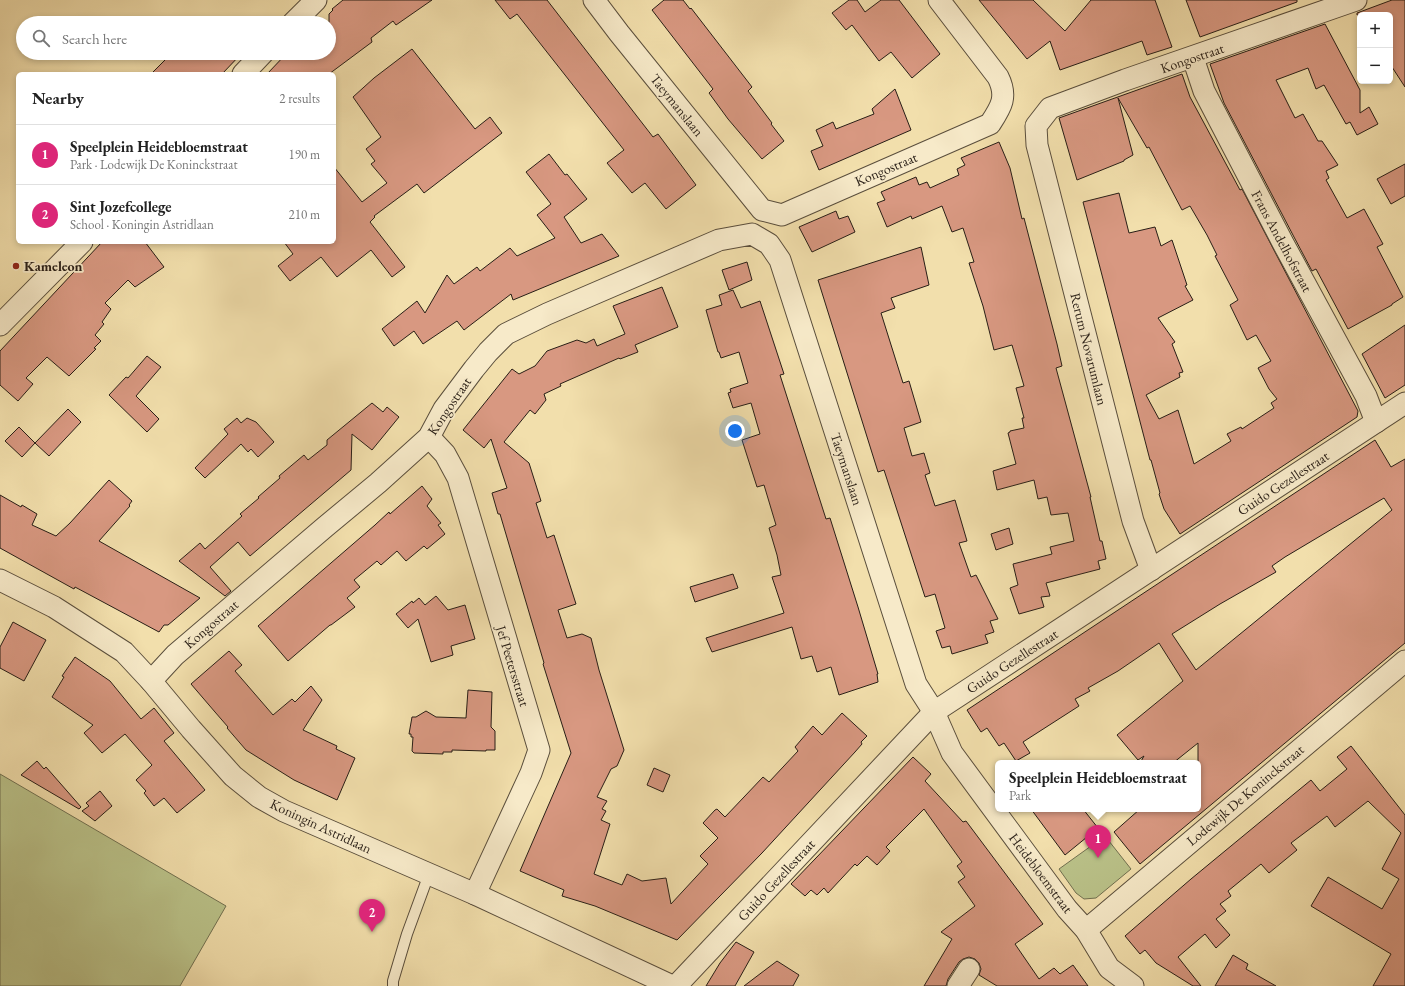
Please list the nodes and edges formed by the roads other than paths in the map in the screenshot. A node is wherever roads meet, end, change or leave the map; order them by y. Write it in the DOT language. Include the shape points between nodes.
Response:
graph roads {
  1 [pos="316,0"];
  2 [pos="594,0"];
  3 [pos="939,0"];
  4 [pos="1356,0"];
  5 [pos="300,16"];
  6 [pos="1193,58"];
  7 [pos="256,60"];
  8 [pos="245,72"];
  9 [pos="1036,126"];
  10 [pos="762,210"];
  11 [pos="752,234"];
  12 [pos="80,244"];
  13 [pos="0,325"];
  14 [pos="1405,403"];
  15 [pos="1376,422"];
  16 [pos="429,437"];
  17 [pos="1151,570"];
  18 [pos="0,580"];
  19 [pos="1405,661"];
  20 [pos="151,680"];
  21 [pos="934,712"];
  22 [pos="995,811"];
  23 [pos="995,812"];
  24 [pos="429,874"];
  25 [pos="475,894"];
  26 [pos="1086,930"];
  27 [pos="393,986"];
  28 [pos="672,986"];
  29 [pos="676,986"];
  30 [pos="1133,986"];
  1 -- 5 [label="street"];
  2 -- 10 [label="street, Taeymanslaan"];
  3 -- 10 [label="street, Kongostraat" via="998,77 1003,88 1001,106 990,124 782,214"];
  4 -- 6 [label="street, Kongostraat"];
  6 -- 9 [label="street, Kongostraat" via="1050,108"];
  6 -- 15 [label="street, Frans Andelhofstraat" via="1204,91 1366,396"];
  7 -- 8 [label="street"];
  9 -- 17 [label="street, Rerum Novarumlaan" via="1037,145 1133,521"];
  11 -- 16 [label="street, Kongostraat" via="719,240 506,334 488,352 444,409"];
  11 -- 21 [label="street, Taeymanslaan" via="768,244 780,260 916,684"];
  12 -- 13 [label="street"];
  14 -- 15 [label="street, Guido Gezellestraat"];
  15 -- 17 [label="street, Guido Gezellestraat"];
  16 -- 20 [label="street, Kongostraat" via="175,655"];
  16 -- 25 [label="street, Jef Peetersstraat" via="445,454 458,478 539,750"];
  17 -- 21 [label="street, Guido Gezellestraat"];
  18 -- 20 [label="street, Koningin Astridlaan" via="54,607 124,652"];
  19 -- 26 [label="street, Lodewijk De Koninckstraat"];
  20 -- 24 [label="street, Koningin Astridlaan" via="233,776 259,797 284,811"];
  21 -- 22 [label="street, Heidebloemstraat" via="952,753"];
  21 -- 29 [label="street, Guido Gezellestraat"];
  23 -- 26 [label="street, Heidebloemstraat" via="1067,909"];
  24 -- 25 [label="street, Koningin Astridlaan"];
  24 -- 27 [label="lane" via="407,934"];
  25 -- 28 [label="street, Koningin Astridlaan"];
  26 -- 30 [label="street, Heidebloemstraat" via="1109,968"];
}
